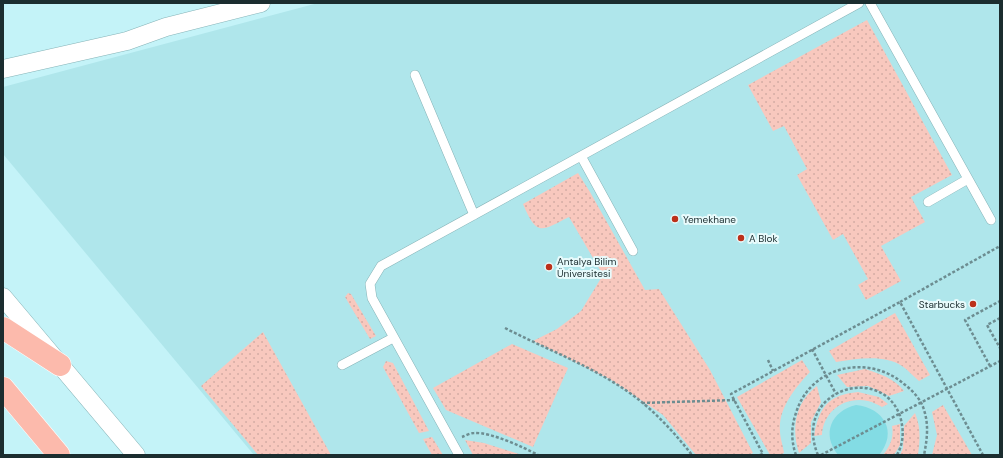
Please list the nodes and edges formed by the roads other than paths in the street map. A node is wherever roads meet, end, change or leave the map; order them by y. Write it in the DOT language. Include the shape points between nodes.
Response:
graph roads {
  1 [pos="261,3"];
  2 [pos="859,3"];
  3 [pos="870,3"];
  4 [pos="3,69"];
  5 [pos="415,75"];
  6 [pos="581,156"];
  7 [pos="968,180"];
  8 [pos="928,202"];
  9 [pos="474,215"];
  10 [pos="991,220"];
  11 [pos="633,251"];
  12 [pos="3,297"];
  13 [pos="3,328"];
  14 [pos="393,338"];
  15 [pos="60,365"];
  16 [pos="342,365"];
  17 [pos="3,388"];
  18 [pos="58,455"];
  19 [pos="136,455"];
  20 [pos="459,455"];
  1 -- 4 [label="street" via="166,27 127,41"];
  2 -- 6 [label="lane"];
  3 -- 7 [label="lane"];
  5 -- 9 [label="lane"];
  6 -- 9 [label="lane"];
  6 -- 11 [label="lane"];
  7 -- 8 [label="lane"];
  7 -- 10 [label="lane"];
  9 -- 14 [label="lane" via="381,266 370,284 372,298"];
  12 -- 15 [label="street"];
  13 -- 15 [label="highway"];
  14 -- 16 [label="lane"];
  14 -- 20 [label="lane"];
  15 -- 19 [label="street"];
  17 -- 18 [label="highway"];
}
